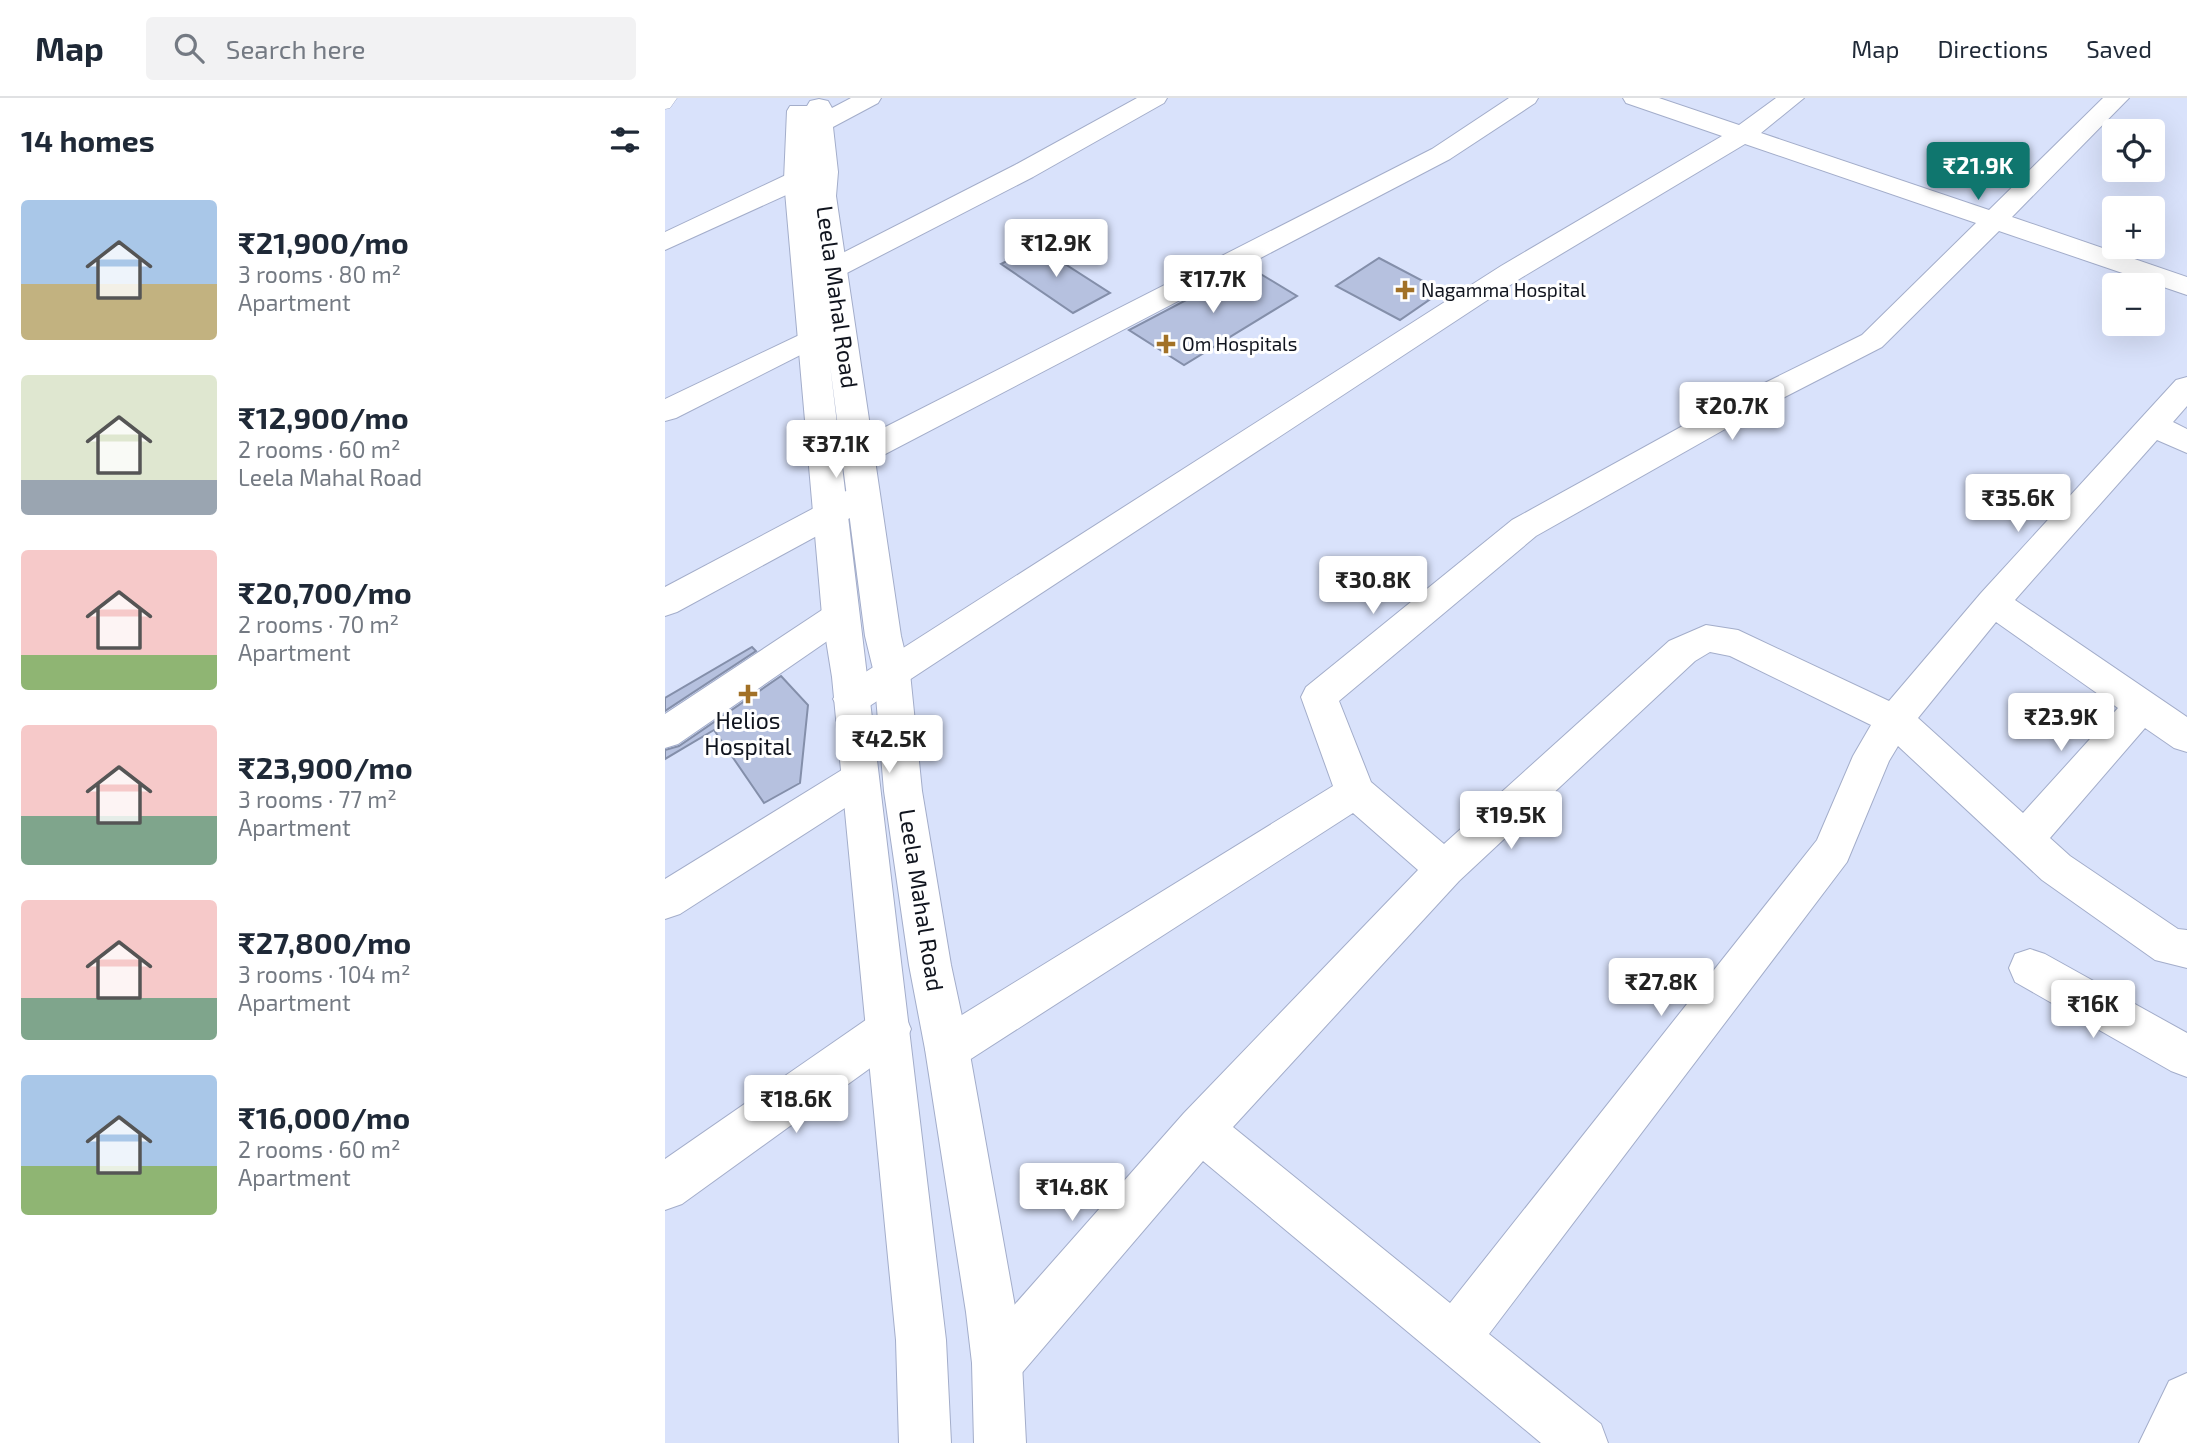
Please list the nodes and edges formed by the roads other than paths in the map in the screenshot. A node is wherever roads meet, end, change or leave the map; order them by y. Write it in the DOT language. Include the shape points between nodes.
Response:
graph roads {
  1 [pos="670,98"];
  2 [pos="868,98"];
  3 [pos="1155,98"];
  4 [pos="1527,98"];
  5 [pos="1635,98"];
  6 [pos="1792,98"];
  7 [pos="2117,98"];
  8 [pos="665,105"];
  9 [pos="816,106"];
  10 [pos="1742,135"];
  11 [pos="811,176"];
  12 [pos="1994,220"];
  13 [pos="665,242"];
  14 [pos="831,270"];
  15 [pos="2187,286"];
  16 [pos="812,338"];
  17 [pos="2187,387"];
  18 [pos="665,411"];
  19 [pos="2154,425"];
  20 [pos="2187,442"];
  21 [pos="859,454"];
  22 [pos="866,496"];
  23 [pos="829,513"];
  24 [pos="1993,602"];
  25 [pos="665,603"];
  26 [pos="840,615"];
  27 [pos="892,673"];
  28 [pos="852,699"];
  29 [pos="2142,706"];
  30 [pos="1895,720"];
  31 [pos="665,733"];
  32 [pos="2187,737"];
  33 [pos="859,779"];
  34 [pos="1355,792"];
  35 [pos="2025,839"];
  36 [pos="1445,869"];
  37 [pos="665,901"];
  38 [pos="2187,948"];
  39 [pos="2031,968"];
  40 [pos="889,1028"];
  41 [pos="947,1049"];
  42 [pos="2187,1056"];
  43 [pos="1200,1129"];
  44 [pos="665,1187"];
  45 [pos="1454,1338"];
  46 [pos="997,1363"];
  47 [pos="925,1443"];
  48 [pos="1000,1443"];
  49 [pos="1582,1443"];
  1 -- 8 [label="lane"];
  2 -- 9 [label="street"];
  3 -- 14 [label="street"];
  4 -- 21 [label="street" via="1441,154"];
  5 -- 10 [label="street"];
  6 -- 10 [label="street"];
  7 -- 12 [label="street"];
  9 -- 11 [label="street, Leela Mahal Road"];
  10 -- 12 [label="street"];
  10 -- 27 [label="street" via="1511,272"];
  11 -- 13 [label="street"];
  11 -- 14 [label="street, Leela Mahal Road" via="823,196"];
  11 -- 16 [label="street, Leela Mahal Road"];
  12 -- 15 [label="street"];
  12 -- 34 [label="street" via="1872,341 1739,408 1524,528 1319,697"];
  14 -- 21 [label="street, Leela Mahal Road"];
  16 -- 18 [label="street"];
  16 -- 23 [label="street, Leela Mahal Road"];
  17 -- 19 [label="street"];
  19 -- 20 [label="street"];
  19 -- 24 [label="street"];
  21 -- 22 [label="street, Leela Mahal Road"];
  22 -- 23 [label="street"];
  22 -- 27 [label="street, Leela Mahal Road" via="883,636"];
  23 -- 25 [label="street"];
  23 -- 26 [label="street, Leela Mahal Road"];
  24 -- 29 [label="street"];
  24 -- 30 [label="street"];
  26 -- 28 [label="street, Leela Mahal Road"];
  26 -- 31 [label="street"];
  27 -- 28 [label="street"];
  27 -- 41 [label="street, Leela Mahal Road" via="903,792"];
  28 -- 33 [label="street, Leela Mahal Road"];
  29 -- 32 [label="street"];
  29 -- 35 [label="street"];
  30 -- 35 [label="street"];
  30 -- 36 [label="street" via="1738,644 1706,638 1682,651"];
  30 -- 45 [label="street" via="1872,757 1833,850"];
  33 -- 37 [label="street"];
  33 -- 40 [label="street, Leela Mahal Road"];
  34 -- 36 [label="street"];
  34 -- 41 [label="street"];
  35 -- 38 [label="street" via="2056,867 2170,947"];
  36 -- 43 [label="street"];
  39 -- 42 [label="street"];
  40 -- 44 [label="street"];
  40 -- 47 [label="street, Leela Mahal Road" via="921,1340"];
  41 -- 46 [label="street, Leela Mahal Road"];
  43 -- 45 [label="street"];
  43 -- 46 [label="street"];
  45 -- 49 [label="street"];
  46 -- 48 [label="street, Leela Mahal Road"];
}
